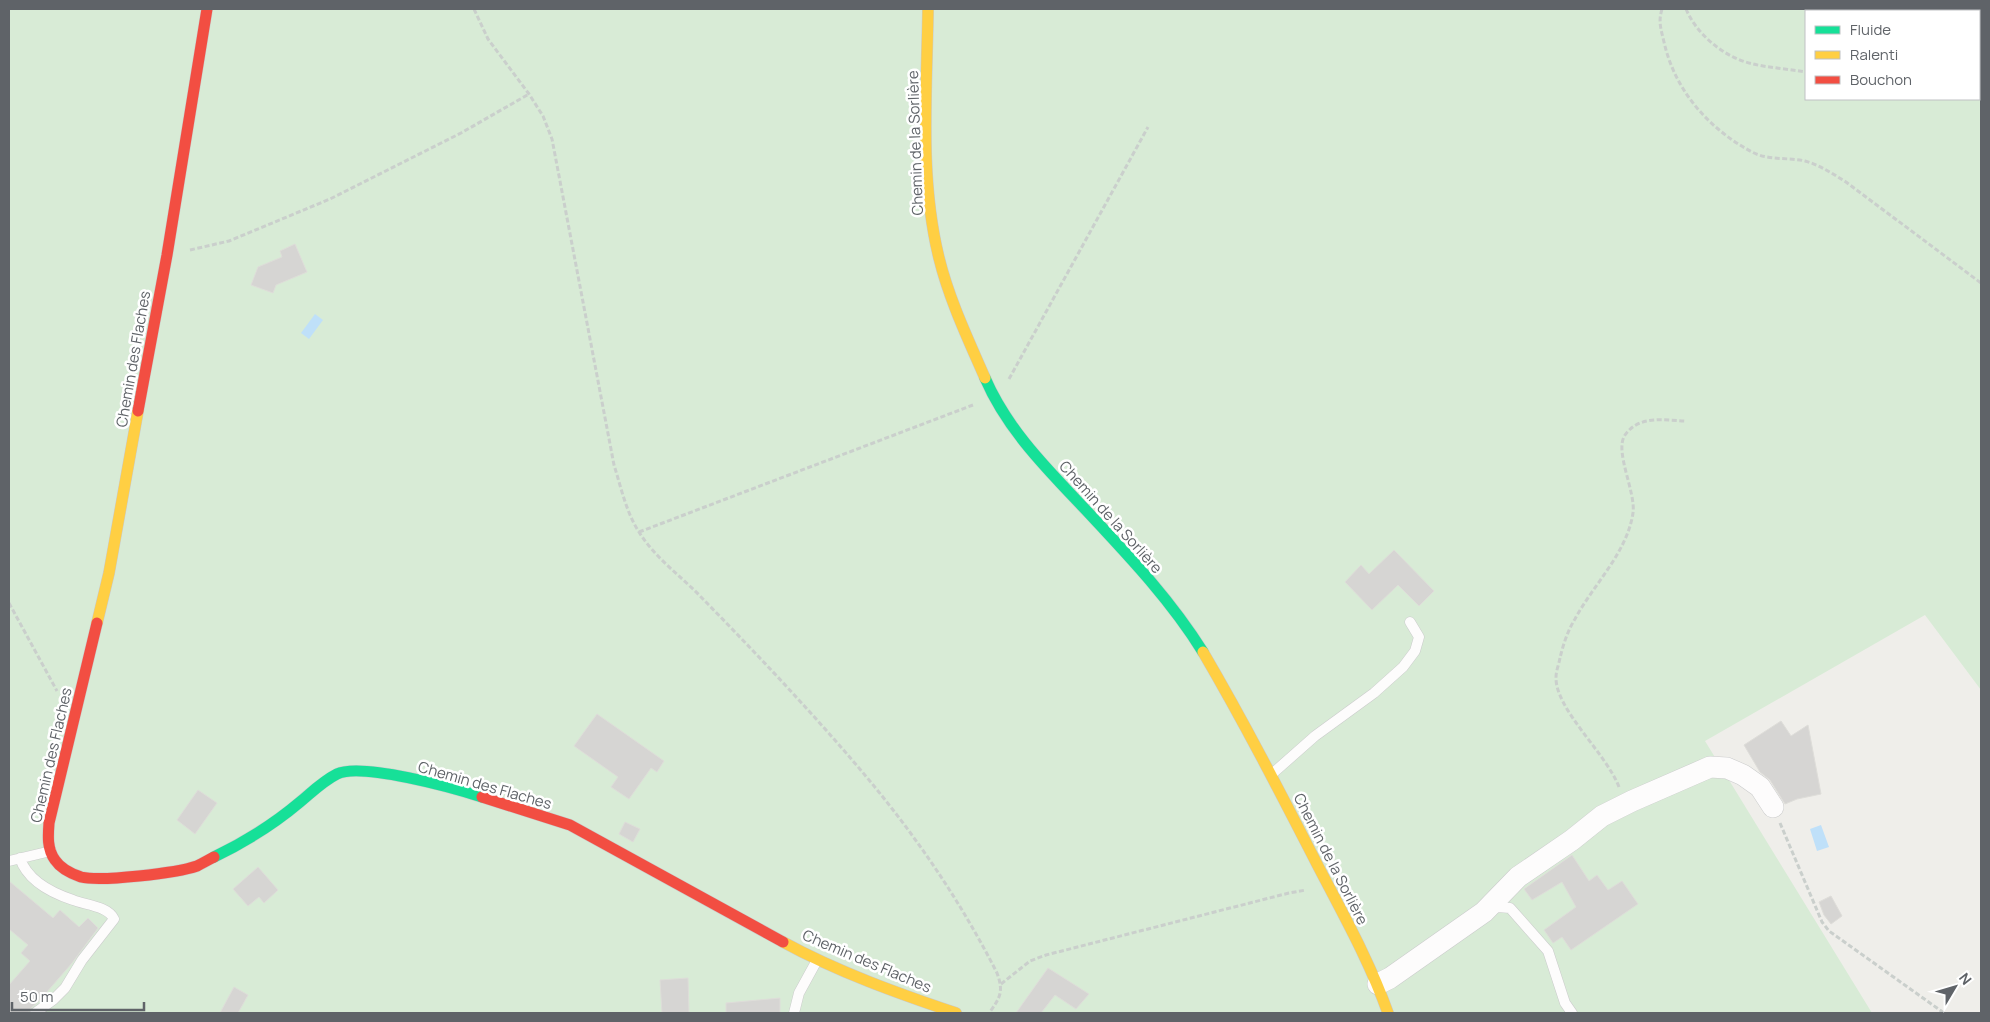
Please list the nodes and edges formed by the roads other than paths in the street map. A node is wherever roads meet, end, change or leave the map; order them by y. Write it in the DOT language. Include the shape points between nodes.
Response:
graph roads {
  1 [pos="207,9"];
  2 [pos="928,9"];
  3 [pos="1410,622"];
  4 [pos="1271,775"];
  5 [pos="1773,807"];
  6 [pos="52,851"];
  7 [pos="20,858"];
  8 [pos="9,860"];
  9 [pos="1484,912"];
  10 [pos="817,960"];
  11 [pos="1378,984"];
  12 [pos="936,1010"];
  13 [pos="36,1013"];
  14 [pos="794,1013"];
  15 [pos="956,1013"];
  16 [pos="1388,1013"];
  17 [pos="1572,1013"];
  1 -- 6 [label="street, Chemin des Flaches" via="167,255 109,573 49,823 48,842"];
  2 -- 4 [label="street, Chemin de la Sorlière" via="928,150 932,222 948,290 992,396 1009,424 1036,456 1182,620 1216,673"];
  3 -- 4 [label="lane" via="1419,637 1415,651 1404,667 1315,736"];
  4 -- 11 [label="street, Chemin de la Sorlière"];
  5 -- 9 [label="street" via="1760,787 1743,775 1727,768 1710,767 1602,816 1518,877"];
  6 -- 7 [label="lane"];
  6 -- 10 [label="street, Chemin des Flaches" via="55,860 67,871 98,879 172,872 196,866 243,843 338,773 362,770 446,786 570,825"];
  7 -- 8 [label="lane"];
  7 -- 13 [label="lane" via="26,871 47,888 105,910 114,919 65,988"];
  9 -- 11 [label="street"];
  9 -- 17 [label="lane" via="1498,907 1510,908 1520,918 1548,951"];
  10 -- 12 [label="street, Chemin des Flaches"];
  10 -- 14 [label="lane" via="799,993"];
  11 -- 16 [label="street, Chemin de la Sorlière"];
  12 -- 15 [label="street, Chemin des Flaches"];
}
